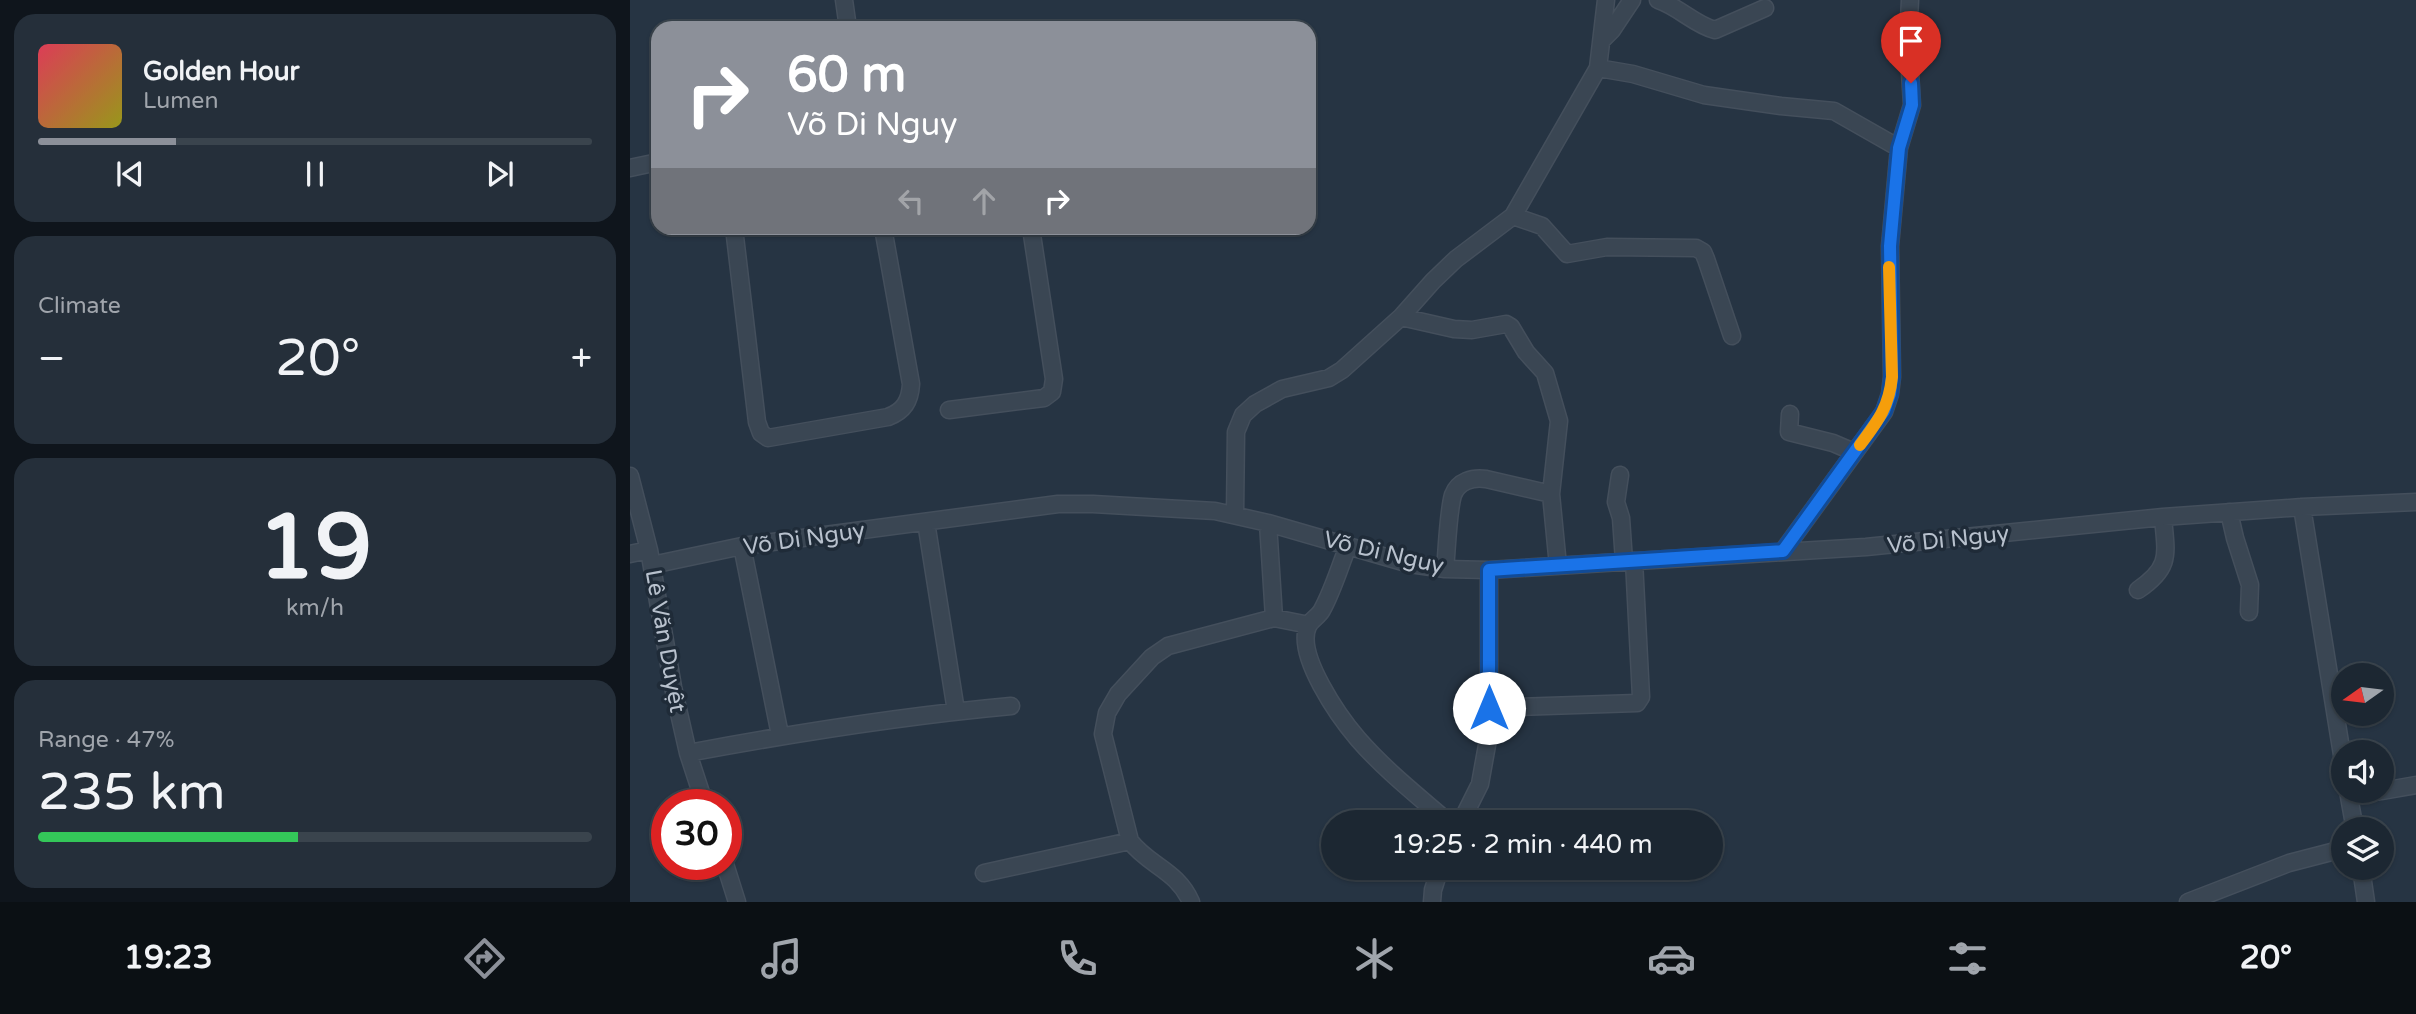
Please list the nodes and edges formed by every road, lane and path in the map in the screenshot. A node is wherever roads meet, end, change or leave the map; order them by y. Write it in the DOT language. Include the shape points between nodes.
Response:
graph roads {
  1 [pos="844,0"];
  2 [pos="1606,0"];
  3 [pos="1632,0"];
  4 [pos="1658,0"];
  5 [pos="1910,0"];
  6 [pos="1765,8"];
  7 [pos="847,21"];
  8 [pos="1602,40"];
  9 [pos="1598,68"];
  10 [pos="1899,148"];
  11 [pos="651,164"];
  12 [pos="630,168"];
  13 [pos="1513,216"];
  14 [pos="735,235"];
  15 [pos="884,235"];
  16 [pos="1032,235"];
  17 [pos="1401,317"];
  18 [pos="1732,336"];
  19 [pos="949,410"];
  20 [pos="1790,414"];
  21 [pos="1854,452"];
  22 [pos="1620,475"];
  23 [pos="630,476"];
  24 [pos="1551,494"];
  25 [pos="2416,502"];
  26 [pos="2302,507"];
  27 [pos="2229,512"];
  28 [pos="1234,514"];
  29 [pos="2162,517"];
  30 [pos="926,522"];
  31 [pos="1268,523"];
  32 [pos="742,545"];
  33 [pos="1348,545"];
  34 [pos="1783,551"];
  35 [pos="630,554"];
  36 [pos="651,558"];
  37 [pos="1629,561"];
  38 [pos="1558,566"];
  39 [pos="1445,569"];
  40 [pos="1489,570"];
  41 [pos="2138,590"];
  42 [pos="2249,612"];
  43 [pos="1274,618"];
  44 [pos="1309,625"];
  45 [pos="1011,706"];
  46 [pos="1489,708"];
  47 [pos="956,711"];
  48 [pos="780,735"];
  49 [pos="2340,740"];
  50 [pos="688,753"];
  51 [pos="2416,785"];
  52 [pos="700,789"];
  53 [pos="2394,789"];
  54 [pos="1435,810"];
  55 [pos="1467,810"];
  56 [pos="1130,841"];
  57 [pos="2331,852"];
  58 [pos="984,873"];
  59 [pos="730,880"];
  60 [pos="1436,880"];
  61 [pos="2363,880"];
  62 [pos="2196,900"];
  63 [pos="737,902"];
  64 [pos="1191,902"];
  65 [pos="1432,902"];
  66 [pos="2366,902"];
  1 -- 7 [label="street"];
  2 -- 8 [label="street"];
  3 -- 8 [label="street"];
  4 -- 6 [label="street" via="1715,30"];
  5 -- 10 [label="street" via="1912,105"];
  8 -- 9 [label="street"];
  9 -- 10 [label="street" via="1704,95 1834,111"];
  9 -- 13 [label="street"];
  10 -- 21 [label="street" via="1890,246 1890,394 1884,411"];
  11 -- 12 [label="street"];
  13 -- 17 [label="street" via="1456,259"];
  13 -- 18 [label="street" via="1542,226 1567,254 1607,247 1696,248 1706,259"];
  14 -- 15 [label="street" via="757,422 768,438 888,418 908,402 911,384"];
  16 -- 19 [label="street" via="1054,379 1052,392 1044,398"];
  17 -- 24 [label="street" via="1454,329 1511,327 1545,373 1559,421"];
  17 -- 28 [label="street" via="1336,374 1283,389 1243,415 1236,432"];
  20 -- 21 [label="street" via="1788,427 1793,435"];
  21 -- 34 [label="street"];
  22 -- 37 [label="street" via="1616,500"];
  23 -- 36 [label="street, Lê Văn Duyệt"];
  24 -- 38 [label="street"];
  24 -- 39 [label="street" via="1486,479 1466,481 1454,494"];
  25 -- 26 [label="street, Võ Di Nguy"];
  26 -- 27 [label="street, Võ Di Nguy"];
  26 -- 49 [label="street"];
  27 -- 29 [label="street, Võ Di Nguy"];
  27 -- 42 [label="street" via="2250,585"];
  28 -- 30 [label="street, Võ Di Nguy" via="1128,504 1059,504"];
  28 -- 31 [label="street, Võ Di Nguy"];
  29 -- 34 [label="street, Võ Di Nguy"];
  29 -- 41 [label="street" via="2164,563 2158,575"];
  30 -- 32 [label="street, Võ Di Nguy"];
  30 -- 47 [label="street"];
  31 -- 33 [label="street, Võ Di Nguy"];
  31 -- 43 [label="street"];
  32 -- 36 [label="street, Võ Di Nguy"];
  32 -- 48 [label="street"];
  33 -- 39 [label="street, Võ Di Nguy" via="1410,564"];
  33 -- 44 [label="street" via="1322,610"];
  34 -- 37 [label="street, Võ Di Nguy"];
  35 -- 36 [label="street, Võ Di Nguy"];
  36 -- 50 [label="street, Lê Văn Duyệt"];
  37 -- 38 [label="street, Võ Di Nguy"];
  37 -- 46 [label="street" via="1641,697 1637,703"];
  38 -- 40 [label="street, Võ Di Nguy"];
  39 -- 40 [label="street, Võ Di Nguy"];
  40 -- 46 [label="street"];
  43 -- 44 [label="street"];
  43 -- 56 [label="street" via="1168,646 1118,694 1107,713 1103,734"];
  44 -- 54 [label="street" via="1308,655 1351,731"];
  45 -- 47 [label="street"];
  46 -- 55 [label="street" via="1485,763"];
  47 -- 48 [label="street"];
  48 -- 50 [label="street"];
  50 -- 52 [label="street, Lê Văn Duyệt"];
  51 -- 53 [label="street"];
  56 -- 58 [label="street"];
  56 -- 64 [label="street" via="1172,876"];
  57 -- 62 [label="street" via="2289,863"];
  59 -- 63 [label="street"];
  60 -- 65 [label="street"];
  61 -- 66 [label="street"];
}
